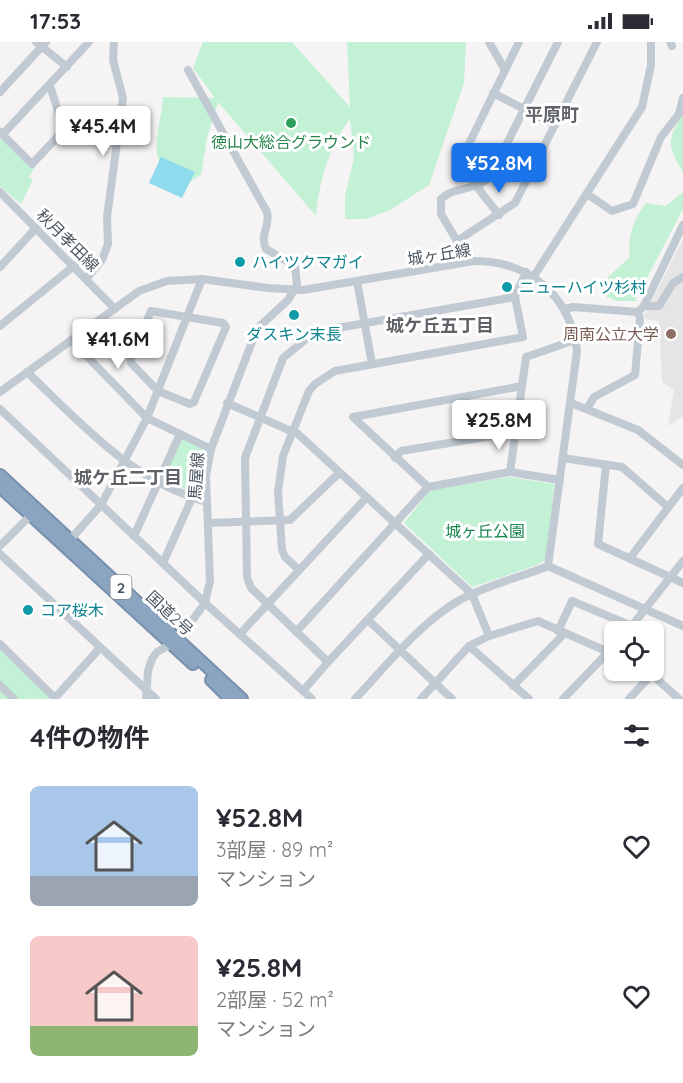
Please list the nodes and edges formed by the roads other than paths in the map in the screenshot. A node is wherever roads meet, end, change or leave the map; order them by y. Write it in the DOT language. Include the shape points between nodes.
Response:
graph roads {
  1 [pos="89,42"];
  2 [pos="114,42"];
  3 [pos="489,42"];
  4 [pos="519,42"];
  5 [pos="558,42"];
  6 [pos="597,42"];
  7 [pos="643,42"];
  8 [pos="651,42"];
  9 [pos="41,44"];
  10 [pos="66,67"];
  11 [pos="188,70"];
  12 [pos="505,70"];
  13 [pos="50,86"];
  14 [pos="0,92"];
  15 [pos="493,93"];
  16 [pos="683,98"];
  17 [pos="524,109"];
  18 [pos="555,125"];
  19 [pos="2,133"];
  20 [pos="478,187"];
  21 [pos="0,192"];
  22 [pos="587,194"];
  23 [pos="499,215"];
  24 [pos="683,225"];
  25 [pos="36,228"];
  26 [pos="457,241"];
  27 [pos="461,263"];
  28 [pos="75,266"];
  29 [pos="0,267"];
  30 [pos="530,274"];
  31 [pos="683,277"];
  32 [pos="87,278"];
  33 [pos="202,279"];
  34 [pos="357,282"];
  35 [pos="294,290"];
  36 [pos="515,297"];
  37 [pos="115,309"];
  38 [pos="565,309"];
  39 [pos="641,309"];
  40 [pos="188,316"];
  41 [pos="364,322"];
  42 [pos="0,326"];
  43 [pos="71,340"];
  44 [pos="575,340"];
  45 [pos="372,364"];
  46 [pos="27,372"];
  47 [pos="522,386"];
  48 [pos="158,391"];
  49 [pos="0,392"];
  50 [pos="227,403"];
  51 [pos="571,403"];
  52 [pos="588,407"];
  53 [pos="0,409"];
  54 [pos="261,416"];
  55 [pos="147,418"];
  56 [pos="292,429"];
  57 [pos="515,432"];
  58 [pos="180,434"];
  59 [pos="211,449"];
  60 [pos="395,458"];
  61 [pos="563,458"];
  62 [pos="123,462"];
  63 [pos="606,465"];
  64 [pos="683,465"];
  65 [pos="510,472"];
  66 [pos="339,473"];
  67 [pos="0,475"];
  68 [pos="560,480"];
  69 [pos="160,482"];
  70 [pos="0,487"];
  71 [pos="428,487"];
  72 [pos="683,488"];
  73 [pos="192,498"];
  74 [pos="366,498"];
  75 [pos="207,502"];
  76 [pos="101,505"];
  77 [pos="668,507"];
  78 [pos="30,516"];
  79 [pos="280,520"];
  80 [pos="244,522"];
  81 [pos="208,523"];
  82 [pos="394,525"];
  83 [pos="134,536"];
  84 [pos="70,540"];
  85 [pos="0,546"];
  86 [pos="0,554"];
  87 [pos="429,554"];
  88 [pos="630,558"];
  89 [pos="683,561"];
  90 [pos="163,563"];
  91 [pos="548,566"];
  92 [pos="298,570"];
  93 [pos="671,577"];
  94 [pos="683,583"];
  95 [pos="472,594"];
  96 [pos="205,603"];
  97 [pos="268,603"];
  98 [pos="646,609"];
  99 [pos="368,620"];
  100 [pos="613,621"];
  101 [pos="636,621"];
  102 [pos="683,626"];
  103 [pos="296,632"];
  104 [pos="561,632"];
  105 [pos="240,634"];
  106 [pos="489,636"];
  107 [pos="173,642"];
  108 [pos="0,644"];
  109 [pos="470,646"];
  110 [pos="99,649"];
  111 [pos="401,651"];
  112 [pos="604,651"];
  113 [pos="604,661"];
  114 [pos="328,662"];
  115 [pos="643,681"];
  116 [pos="660,681"];
  117 [pos="435,683"];
  118 [pos="0,685"];
  119 [pos="513,686"];
  120 [pos="303,692"];
  121 [pos="147,695"];
  122 [pos="55,698"];
  123 [pos="14,699"];
  124 [pos="156,699"];
  125 [pos="230,699"];
  126 [pos="242,699"];
  127 [pos="312,699"];
  128 [pos="355,699"];
  129 [pos="421,699"];
  130 [pos="452,699"];
  131 [pos="529,699"];
  132 [pos="563,699"];
  133 [pos="629,699"];
  134 [pos="680,699"];
  1 -- 10 [label="street"];
  2 -- 32 [label="street" via="113,60 123,98 107,217 108,244 102,260"];
  3 -- 12 [label="street"];
  4 -- 12 [label="street"];
  5 -- 17 [label="street"];
  6 -- 18 [label="street"];
  7 -- 8 [label="street"];
  8 -- 22 [label="street" via="644,102"];
  9 -- 10 [label="street"];
  9 -- 14 [label="street"];
  10 -- 13 [label="street"];
  11 -- 35 [label="street" via="267,212 262,236 266,249 295,266"];
  12 -- 15 [label="street"];
  13 -- 19 [label="street"];
  13 -- 19 [label="street" via="62,132 32,164"];
  15 -- 17 [label="street"];
  15 -- 20 [label="street" via="459,164"];
  16 -- 22 [label="street" via="679,114 662,137 633,204 612,211"];
  17 -- 18 [label="street"];
  17 -- 20 [label="street" via="490,175"];
  18 -- 23 [label="street" via="515,203"];
  20 -- 23 [label="street"];
  20 -- 26 [label="street" via="452,192 441,199 441,214"];
  21 -- 25 [label="street, 秋月孝田線"];
  22 -- 30 [label="street"];
  23 -- 26 [label="street"];
  24 -- 39 [label="street"];
  25 -- 28 [label="street, 秋月孝田線"];
  25 -- 29 [label="street"];
  26 -- 27 [label="street"];
  27 -- 30 [label="street, 城ヶ丘線" via="501,262"];
  27 -- 34 [label="street, 城ヶ丘線"];
  28 -- 32 [label="street, 秋月孝田線"];
  28 -- 42 [label="street"];
  30 -- 36 [label="street"];
  30 -- 38 [label="street, 城ヶ丘線"];
  31 -- 39 [label="street" via="673,283 659,306"];
  32 -- 37 [label="street, 秋月孝田線"];
  33 -- 35 [label="street, 城ヶ丘線"];
  33 -- 37 [label="street, 城ヶ丘線" via="185,278 153,285"];
  33 -- 40 [label="street"];
  34 -- 35 [label="street, 城ヶ丘線"];
  34 -- 41 [label="street"];
  35 -- 50 [label="street, 馬屋線" via="261,325"];
  36 -- 41 [label="street"];
  36 -- 45 [label="street" via="523,337"];
  37 -- 43 [label="street, 城ヶ丘線"];
  38 -- 39 [label="street"];
  38 -- 44 [label="street, 城ヶ丘線"];
  39 -- 52 [label="street" via="636,375 594,397"];
  40 -- 48 [label="street"];
  40 -- 48 [label="street" via="151,310 130,358"];
  40 -- 48 [label="street" via="223,322 226,327 194,402 190,404"];
  41 -- 45 [label="street"];
  41 -- 54 [label="street" via="320,331 288,352"];
  43 -- 46 [label="street, 城ヶ丘線"];
  43 -- 55 [label="street"];
  44 -- 47 [label="street" via="526,357"];
  44 -- 51 [label="street, 城ヶ丘線" via="577,364"];
  45 -- 56 [label="street" via="331,372 315,384"];
  46 -- 49 [label="street, 城ヶ丘線"];
  46 -- 62 [label="street"];
  47 -- 57 [label="street"];
  47 -- 60 [label="street" via="353,417"];
  48 -- 55 [label="street"];
  50 -- 54 [label="street"];
  50 -- 59 [label="street, 馬屋線"];
  51 -- 52 [label="street"];
  51 -- 61 [label="street, 城ヶ丘線"];
  52 -- 64 [label="street" via="638,430"];
  53 -- 76 [label="street"];
  54 -- 56 [label="street"];
  54 -- 80 [label="street" via="245,458"];
  55 -- 58 [label="street"];
  55 -- 62 [label="street"];
  56 -- 66 [label="street"];
  56 -- 79 [label="street" via="279,473"];
  57 -- 60 [label="street" via="401,451"];
  57 -- 65 [label="street"];
  58 -- 59 [label="street"];
  58 -- 69 [label="street"];
  59 -- 75 [label="street, 馬屋線"];
  60 -- 71 [label="street"];
  61 -- 63 [label="street"];
  61 -- 68 [label="street, 城ヶ丘線"];
  62 -- 69 [label="street"];
  62 -- 76 [label="street"];
  63 -- 77 [label="street" via="628,470"];
  63 -- 88 [label="street" via="598,544"];
  65 -- 68 [label="street"];
  65 -- 71 [label="street"];
  66 -- 74 [label="street"];
  66 -- 79 [label="street" via="291,520"];
  67 -- 84 [label="highway, 国道2号 / 2"];
  68 -- 91 [label="street, 城ヶ丘線"];
  69 -- 73 [label="street"];
  69 -- 83 [label="street"];
  70 -- 78 [label="highway, 国道2号 / 2"];
  71 -- 82 [label="street"];
  72 -- 77 [label="street"];
  73 -- 75 [label="street"];
  73 -- 90 [label="street"];
  74 -- 82 [label="street"];
  74 -- 92 [label="street"];
  75 -- 81 [label="street, 馬屋線"];
  76 -- 83 [label="street"];
  76 -- 84 [label="street"];
  77 -- 88 [label="street"];
  78 -- 85 [label="street"];
  78 -- 107 [label="highway, 国道2号 / 2"];
  79 -- 80 [label="street"];
  79 -- 92 [label="street" via="282,550"];
  80 -- 81 [label="street"];
  80 -- 97 [label="street" via="247,577 251,588"];
  81 -- 96 [label="street, 馬屋線" via="210,581"];
  82 -- 87 [label="street"];
  82 -- 103 [label="street"];
  83 -- 90 [label="street"];
  84 -- 107 [label="highway, 国道2号 / 2"];
  86 -- 110 [label="street"];
  87 -- 95 [label="street"];
  87 -- 99 [label="street"];
  88 -- 93 [label="street"];
  89 -- 93 [label="street"];
  90 -- 96 [label="street"];
  91 -- 95 [label="street"];
  91 -- 98 [label="street"];
  92 -- 97 [label="street"];
  93 -- 94 [label="street"];
  93 -- 98 [label="street"];
  95 -- 106 [label="street"];
  95 -- 111 [label="street" via="444,610"];
  96 -- 105 [label="street"];
  96 -- 107 [label="street, 馬屋線"];
  97 -- 103 [label="street"];
  97 -- 105 [label="street"];
  98 -- 101 [label="street"];
  98 -- 102 [label="street"];
  99 -- 111 [label="street"];
  99 -- 114 [label="street"];
  100 -- 104 [label="street" via="572,601"];
  103 -- 114 [label="street"];
  104 -- 106 [label="street" via="538,621"];
  104 -- 112 [label="street"];
  104 -- 119 [label="street"];
  105 -- 120 [label="street"];
  106 -- 109 [label="street"];
  107 -- 121 [label="street, 馬屋線" via="158,652 149,665"];
  107 -- 125 [label="highway, 国道2号 / 2"];
  107 -- 126 [label="highway, 国道2号 / 2"];
  108 -- 122 [label="street"];
  109 -- 117 [label="street"];
  109 -- 119 [label="street"];
  110 -- 121 [label="street"];
  110 -- 122 [label="street"];
  111 -- 117 [label="street"];
  111 -- 128 [label="street"];
  113 -- 132 [label="street"];
  114 -- 120 [label="street"];
  115 -- 133 [label="street"];
  116 -- 134 [label="street"];
  117 -- 129 [label="street"];
  117 -- 130 [label="street"];
  118 -- 123 [label="street"];
  119 -- 131 [label="street"];
  120 -- 127 [label="street"];
  121 -- 124 [label="street"];
}
